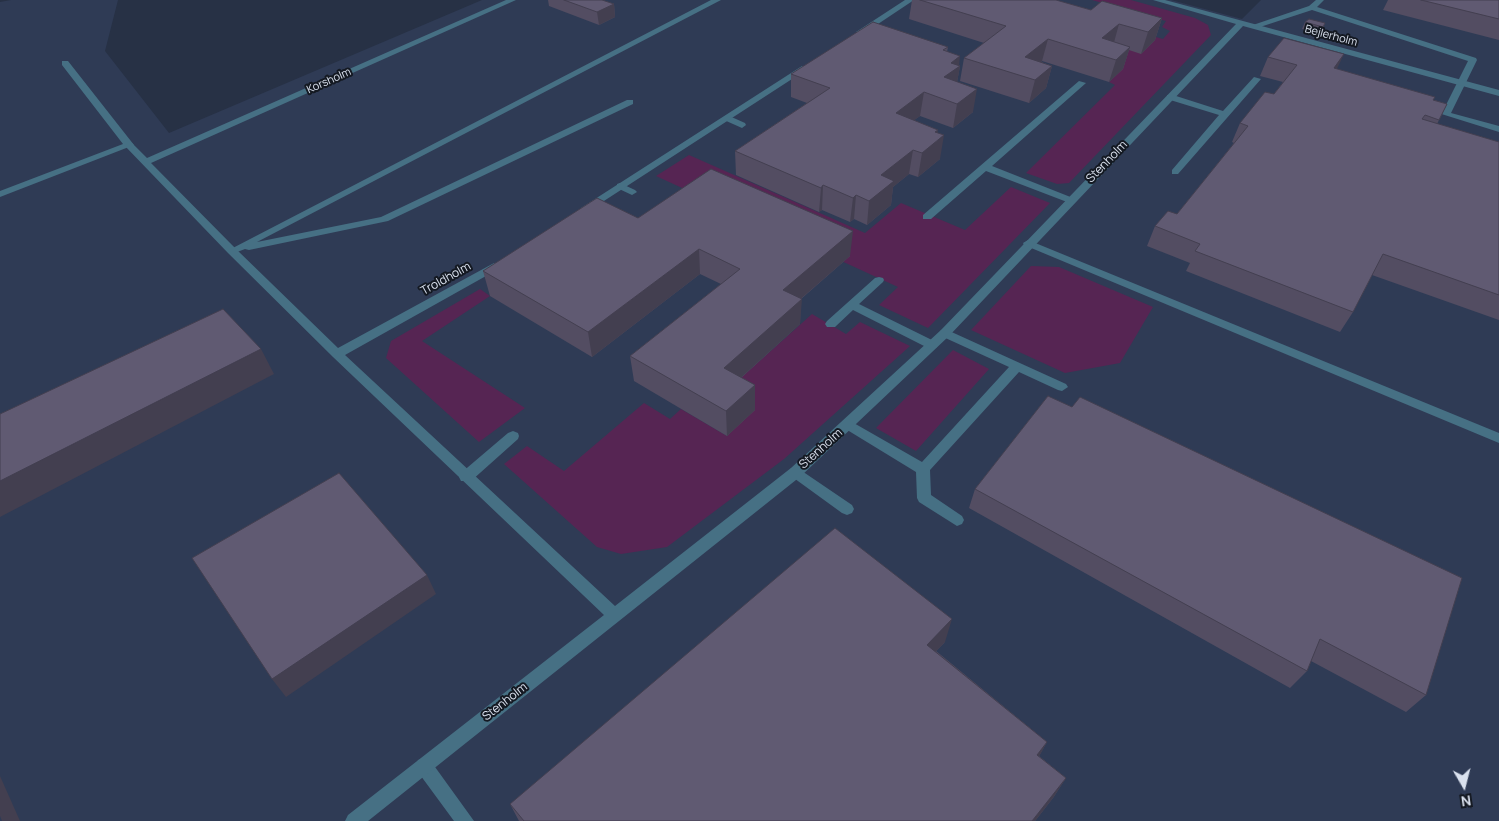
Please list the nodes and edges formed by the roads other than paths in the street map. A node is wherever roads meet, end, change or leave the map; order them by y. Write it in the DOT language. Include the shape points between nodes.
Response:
graph roads {
  1 [pos="512,0"];
  2 [pos="717,0"];
  3 [pos="910,0"];
  4 [pos="1157,0"];
  5 [pos="1320,0"];
  6 [pos="1312,8"];
  7 [pos="1241,23"];
  8 [pos="1254,26"];
  9 [pos="868,27"];
  10 [pos="881,32"];
  11 [pos="852,38"];
  12 [pos="818,59"];
  13 [pos="65,63"];
  14 [pos="1257,79"];
  15 [pos="1082,83"];
  16 [pos="1461,83"];
  17 [pos="1499,93"];
  18 [pos="1170,97"];
  19 [pos="630,102"];
  20 [pos="1428,109"];
  21 [pos="1225,114"];
  22 [pos="1446,114"];
  23 [pos="727,118"];
  24 [pos="742,125"];
  25 [pos="1499,129"];
  26 [pos="129,145"];
  27 [pos="145,162"];
  28 [pos="985,167"];
  29 [pos="1175,172"];
  30 [pos="620,186"];
  31 [pos="632,192"];
  32 [pos="0,194"];
  33 [pos="1070,200"];
  34 [pos="573,217"];
  35 [pos="927,217"];
  36 [pos="1028,243"];
  37 [pos="232,251"];
  38 [pos="510,258"];
  39 [pos="878,280"];
  40 [pos="852,304"];
  41 [pos="831,324"];
  42 [pos="945,333"];
  43 [pos="932,345"];
  44 [pos="337,354"];
  45 [pos="1017,366"];
  46 [pos="1062,387"];
  47 [pos="848,425"];
  48 [pos="512,436"];
  49 [pos="1499,438"];
  50 [pos="923,469"];
  51 [pos="796,472"];
  52 [pos="466,476"];
  53 [pos="847,509"];
  54 [pos="957,520"];
  55 [pos="614,615"];
  56 [pos="424,766"];
  57 [pos="354,821"];
  58 [pos="466,821"];
  1 -- 27 [label="street, Korsholm"];
  2 -- 37 [label="street"];
  3 -- 9 [label="street"];
  4 -- 7 [label="street, Bejlerholm"];
  5 -- 6 [label="street"];
  6 -- 8 [label="street"];
  6 -- 16 [label="street" via="1473,60"];
  7 -- 8 [label="street, Bejlerholm"];
  7 -- 18 [label="street, Stenholm"];
  8 -- 16 [label="street, Bejlerholm"];
  9 -- 10 [label="street"];
  9 -- 11 [label="street"];
  12 -- 23 [label="street"];
  13 -- 26 [label="street"];
  14 -- 21 [label="street"];
  15 -- 28 [label="street"];
  16 -- 17 [label="street, Bejlerholm"];
  16 -- 22 [label="street"];
  18 -- 21 [label="street"];
  18 -- 33 [label="street, Stenholm"];
  19 -- 37 [label="street" via="384,219"];
  20 -- 22 [label="street"];
  21 -- 29 [label="street"];
  22 -- 25 [label="street"];
  23 -- 24 [label="street"];
  23 -- 30 [label="street"];
  26 -- 27 [label="street"];
  26 -- 32 [label="street"];
  27 -- 37 [label="street"];
  28 -- 33 [label="street"];
  28 -- 35 [label="street"];
  30 -- 31 [label="street"];
  30 -- 34 [label="street"];
  33 -- 36 [label="street, Stenholm"];
  36 -- 42 [label="street, Stenholm"];
  36 -- 49 [label="street"];
  37 -- 44 [label="street"];
  38 -- 44 [label="street, Troldholm"];
  39 -- 40 [label="street"];
  40 -- 41 [label="street"];
  40 -- 43 [label="street"];
  42 -- 43 [label="street, Stenholm"];
  42 -- 45 [label="street"];
  43 -- 47 [label="street, Stenholm"];
  44 -- 52 [label="street"];
  45 -- 46 [label="street"];
  45 -- 50 [label="street"];
  47 -- 50 [label="street"];
  47 -- 51 [label="street, Stenholm"];
  48 -- 52 [label="street"];
  50 -- 54 [label="street" via="924,498"];
  51 -- 53 [label="street"];
  51 -- 55 [label="street, Stenholm"];
  52 -- 55 [label="street"];
  55 -- 56 [label="street, Stenholm"];
  56 -- 57 [label="street, Stenholm"];
  56 -- 58 [label="street"];
}
